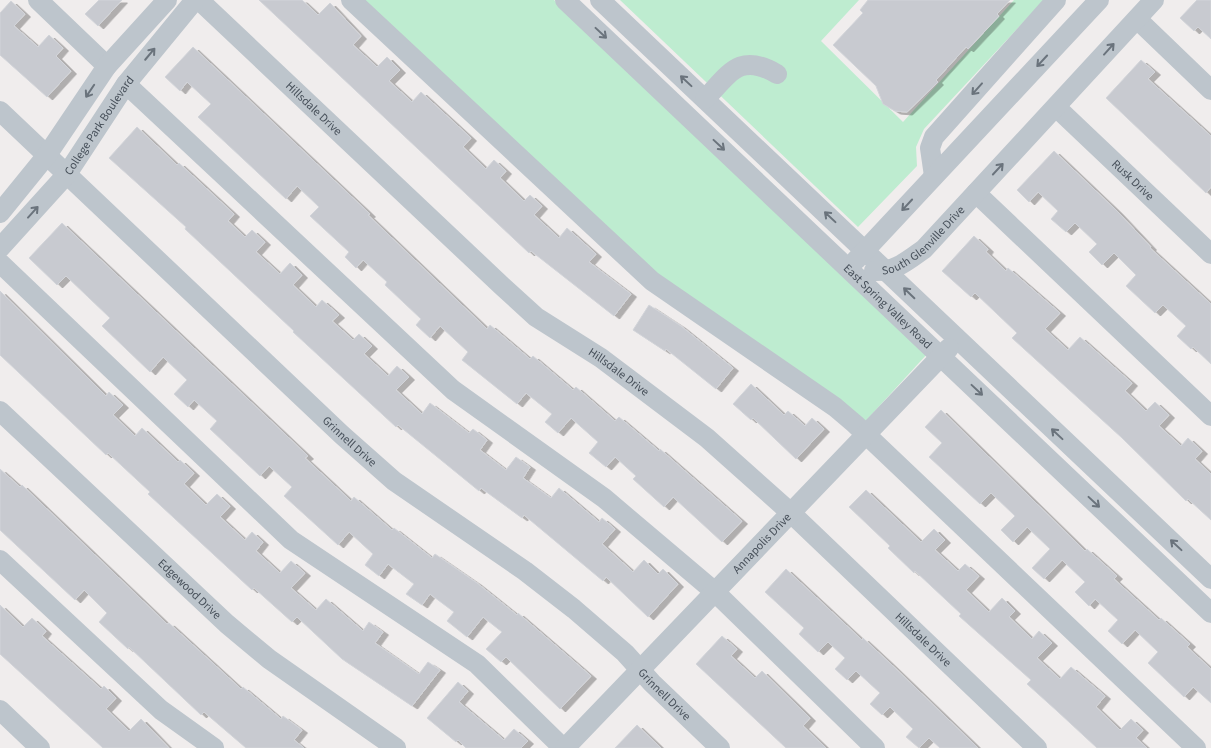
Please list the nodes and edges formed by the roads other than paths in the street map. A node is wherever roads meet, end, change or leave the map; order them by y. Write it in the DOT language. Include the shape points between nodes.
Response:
graph roads {
  1 [pos="38,0"];
  2 [pos="167,0"];
  3 [pos="195,0"];
  4 [pos="199,0"];
  5 [pos="351,0"];
  6 [pos="565,0"];
  7 [pos="600,0"];
  8 [pos="1056,0"];
  9 [pos="1099,0"];
  10 [pos="1154,0"];
  11 [pos="1136,19"];
  12 [pos="107,66"];
  13 [pos="777,74"];
  14 [pos="126,84"];
  15 [pos="1211,90"];
  16 [pos="705,99"];
  17 [pos="1056,107"];
  18 [pos="0,111"];
  19 [pos="47,155"];
  20 [pos="67,174"];
  21 [pos="934,176"];
  22 [pos="976,193"];
  23 [pos="0,213"];
  24 [pos="0,248"];
  25 [pos="865,251"];
  26 [pos="1211,254"];
  27 [pos="0,263"];
  28 [pos="848,268"];
  29 [pos="886,272"];
  30 [pos="958,340"];
  31 [pos="941,357"];
  32 [pos="0,410"];
  33 [pos="1211,416"];
  34 [pos="865,435"];
  35 [pos="791,513"];
  36 [pos="0,560"];
  37 [pos="1211,579"];
  38 [pos="715,592"];
  39 [pos="1211,613"];
  40 [pos="640,669"];
  41 [pos="0,710"];
  42 [pos="40,748"];
  43 [pos="214,748"];
  44 [pos="396,748"];
  45 [pos="564,748"];
  46 [pos="720,748"];
  47 [pos="876,748"];
  48 [pos="1037,748"];
  49 [pos="1196,748"];
  1 -- 12 [label="street"];
  2 -- 12 [label="street, College Park Boulevard"];
  14 -- 3 [label="street, College Park Boulevard, one-way"];
  4 -- 35 [label="street, Hillsdale Drive" via="536,317 601,358 707,438"];
  5 -- 34 [label="street" via="652,281 835,407"];
  6 -- 28 [label="street, East Spring Valley Road, one-way"];
  16 -- 7 [label="street, East Spring Valley Road, one-way"];
  8 -- 21 [label="street, one-way" via="934,137 930,148"];
  9 -- 21 [label="street, South Glenville Drive, one-way"];
  10 -- 11 [label="street, South Glenville Drive"];
  11 -- 15 [label="street"];
  17 -- 11 [label="street, South Glenville Drive, one-way"];
  12 -- 19 [label="street, College Park Boulevard, one-way"];
  13 -- 16 [label="street" via="761,65 742,65"];
  14 -- 20 [label="street, College Park Boulevard"];
  14 -- 38 [label="street" via="454,390 604,498"];
  25 -- 16 [label="street, East Spring Valley Road, one-way"];
  22 -- 17 [label="street, South Glenville Drive, one-way"];
  17 -- 26 [label="street, Rusk Drive"];
  18 -- 19 [label="street, Grinnell Drive"];
  19 -- 20 [label="street, Grinnell Drive"];
  19 -- 23 [label="street, College Park Boulevard"];
  24 -- 20 [label="street, College Park Boulevard, one-way"];
  20 -- 40 [label="street, Grinnell Drive" via="394,481 532,577 582,616"];
  21 -- 25 [label="street, South Glenville Drive, one-way"];
  22 -- 29 [label="street, South Glenville Drive" via="924,249 900,267"];
  22 -- 33 [label="street"];
  25 -- 28 [label="street, South Glenville Drive"];
  25 -- 29 [label="street, East Spring Valley Road"];
  27 -- 45 [label="street" via="291,540 477,664"];
  28 -- 29 [label="street, South Glenville Drive"];
  28 -- 31 [label="street, East Spring Valley Road"];
  30 -- 29 [label="street, East Spring Valley Road, one-way"];
  30 -- 31 [label="street, Annapolis Drive"];
  37 -- 30 [label="street, East Spring Valley Road, one-way"];
  31 -- 34 [label="street, Annapolis Drive"];
  31 -- 39 [label="street, East Spring Valley Road, one-way"];
  32 -- 44 [label="street, Edgewood Drive" via="269,659"];
  34 -- 35 [label="street, Annapolis Drive"];
  34 -- 49 [label="street"];
  35 -- 38 [label="street, Annapolis Drive"];
  35 -- 48 [label="street, Hillsdale Drive"];
  36 -- 43 [label="street" via="161,710"];
  38 -- 40 [label="street, Annapolis Drive"];
  38 -- 47 [label="street"];
  40 -- 45 [label="street, Annapolis Drive"];
  40 -- 46 [label="street, Grinnell Drive"];
  41 -- 42 [label="street"];
}
